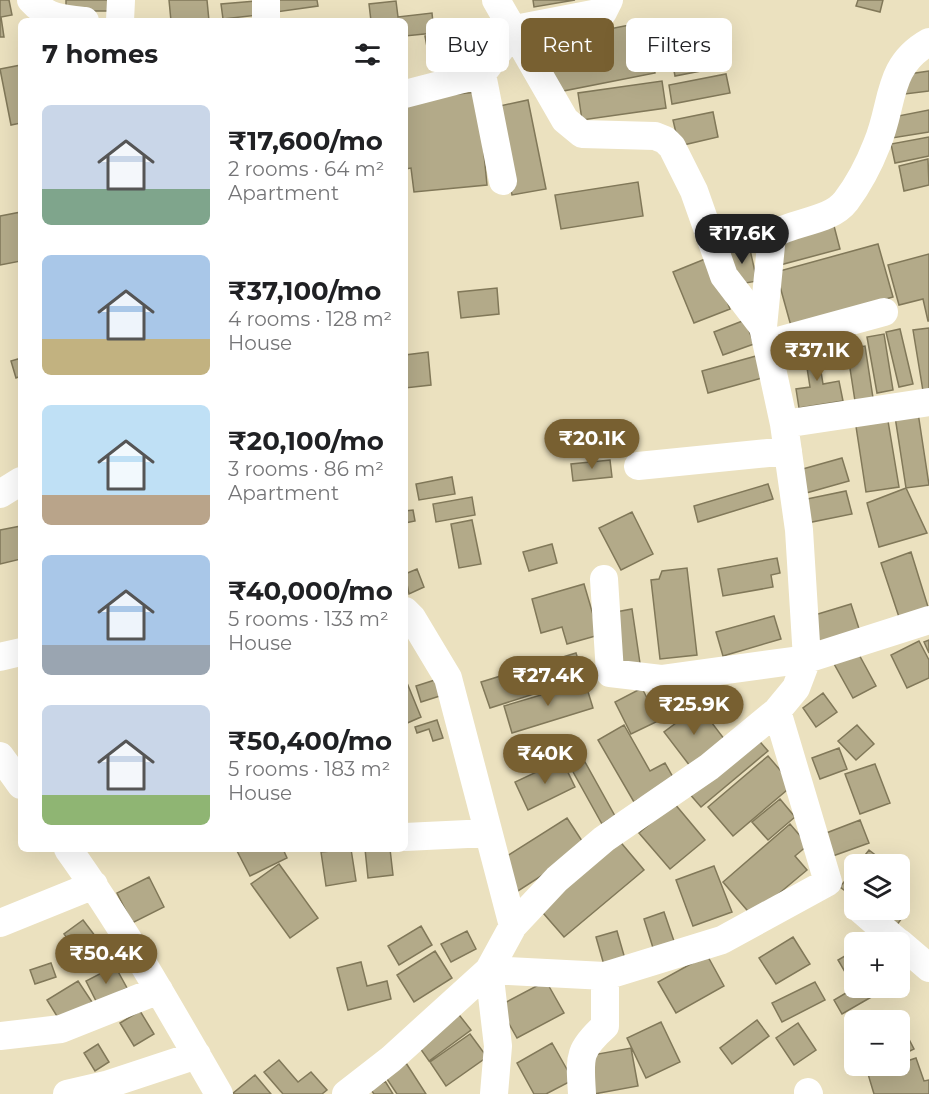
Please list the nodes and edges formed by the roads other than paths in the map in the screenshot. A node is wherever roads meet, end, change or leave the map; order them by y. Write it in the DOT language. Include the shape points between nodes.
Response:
graph roads {
  1 [pos="31,0"];
  2 [pos="121,0"];
  3 [pos="266,0"];
  4 [pos="496,0"];
  5 [pos="612,4"];
  6 [pos="68,18"];
  7 [pos="120,18"];
  8 [pos="266,18"];
  9 [pos="515,29"];
  10 [pos="929,42"];
  11 [pos="482,74"];
  12 [pos="408,93"];
  13 [pos="503,181"];
  14 [pos="884,312"];
  15 [pos="765,336"];
  16 [pos="929,402"];
  17 [pos="786,438"];
  18 [pos="638,466"];
  19 [pos="18,483"];
  20 [pos="0,494"];
  21 [pos="604,579"];
  22 [pos="408,614"];
  23 [pos="929,620"];
  24 [pos="18,653"];
  25 [pos="0,657"];
  26 [pos="807,659"];
  27 [pos="777,711"];
  28 [pos="0,756"];
  29 [pos="18,781"];
  30 [pos="488,832"];
  31 [pos="408,837"];
  32 [pos="70,852"];
  33 [pos="828,882"];
  34 [pos="94,885"];
  35 [pos="844,896"];
  36 [pos="873,920"];
  37 [pos="0,923"];
  38 [pos="513,926"];
  39 [pos="886,932"];
  40 [pos="910,952"];
  41 [pos="929,968"];
  42 [pos="489,970"];
  43 [pos="605,976"];
  44 [pos="159,990"];
  45 [pos="0,1036"];
  46 [pos="197,1055"];
  47 [pos="110,1090"];
  48 [pos="67,1094"];
  49 [pos="219,1094"];
  50 [pos="346,1094"];
  51 [pos="494,1094"];
  52 [pos="582,1094"];
  1 -- 6 [label="street" via="41,11"];
  2 -- 7 [label="street"];
  3 -- 8 [label="street"];
  4 -- 9 [label="street"];
  5 -- 9 [label="street"];
  9 -- 11 [label="street"];
  9 -- 15 [label="street" via="565,120 582,134 655,135 672,147 694,191 724,276"];
  10 -- 15 [label="street" via="912,51 895,77 878,144 846,201 837,210 772,235"];
  11 -- 12 [label="street"];
  11 -- 13 [label="street"];
  14 -- 15 [label="street"];
  15 -- 17 [label="street"];
  16 -- 17 [label="street"];
  17 -- 18 [label="street"];
  17 -- 26 [label="street" via="799,530"];
  19 -- 20 [label="street"];
  21 -- 26 [label="street" via="610,673 661,679"];
  22 -- 30 [label="street" via="448,678"];
  23 -- 26 [label="street"];
  24 -- 25 [label="street"];
  26 -- 27 [label="street" via="796,688"];
  27 -- 33 [label="street"];
  27 -- 38 [label="street" via="709,767 604,839 557,879"];
  28 -- 29 [label="street"];
  30 -- 31 [label="street"];
  30 -- 38 [label="street"];
  32 -- 34 [label="street"];
  33 -- 35 [label="street"];
  33 -- 43 [label="street" via="722,940"];
  34 -- 37 [label="street"];
  34 -- 44 [label="street"];
  36 -- 39 [label="street"];
  38 -- 42 [label="street"];
  40 -- 41 [label="street"];
  42 -- 43 [label="street"];
  42 -- 50 [label="street" via="391,1059"];
  42 -- 51 [label="street" via="498,1046"];
  43 -- 52 [label="street" via="605,1026 583,1048"];
  44 -- 45 [label="street" via="61,1029"];
  44 -- 46 [label="street"];
  46 -- 47 [label="street"];
  46 -- 49 [label="street"];
  47 -- 48 [label="street"];
}
